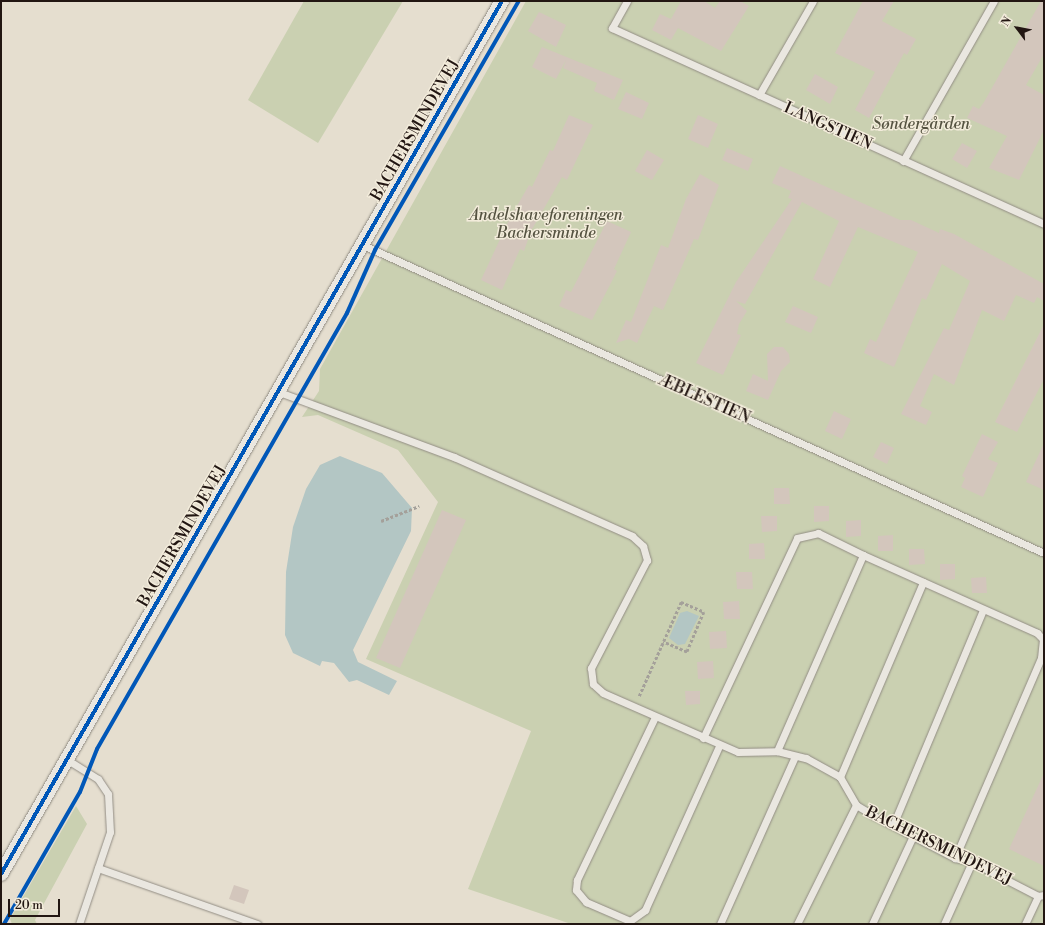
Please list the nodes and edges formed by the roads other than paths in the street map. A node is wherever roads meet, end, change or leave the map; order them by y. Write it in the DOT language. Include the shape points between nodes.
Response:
graph roads {
  1 [pos="502,1"];
  2 [pos="628,1"];
  3 [pos="813,1"];
  4 [pos="994,1"];
  5 [pos="759,95"];
  6 [pos="903,161"];
  7 [pos="1043,221"];
  8 [pos="363,245"];
  9 [pos="280,392"];
  10 [pos="1044,553"];
  11 [pos="863,555"];
  12 [pos="923,582"];
  13 [pos="983,610"];
  14 [pos="655,717"];
  15 [pos="702,738"];
  16 [pos="719,746"];
  17 [pos="777,751"];
  18 [pos="795,756"];
  19 [pos="66,759"];
  20 [pos="840,777"];
  21 [pos="856,805"];
  22 [pos="893,825"];
  23 [pos="913,836"];
  24 [pos="955,858"];
  25 [pos="972,862"];
  26 [pos="98,868"];
  27 [pos="1,874"];
  28 [pos="1041,895"];
  29 [pos="79,924"];
  30 [pos="258,924"];
  31 [pos="720,924"];
  32 [pos="797,924"];
  33 [pos="872,924"];
  34 [pos="944,924"];
  35 [pos="1025,924"];
  1 -- 8 [label="street, BACHERSMINDEVEJ"];
  2 -- 5 [label="lane, LANGSTIEN" via="612,28"];
  3 -- 5 [label="lane"];
  4 -- 6 [label="lane"];
  5 -- 6 [label="lane, LANGSTIEN"];
  6 -- 7 [label="lane, LANGSTIEN"];
  8 -- 9 [label="street, BACHERSMINDEVEJ"];
  8 -- 10 [label="lane, ÆBLESTIEN"];
  9 -- 14 [label="lane" via="454,457 637,541 647,560 591,668 593,684 603,693"];
  9 -- 19 [label="street, BACHERSMINDEVEJ"];
  11 -- 12 [label="lane"];
  11 -- 15 [label="lane" via="818,533 797,538"];
  11 -- 17 [label="lane"];
  12 -- 13 [label="lane"];
  12 -- 20 [label="lane"];
  13 -- 22 [label="lane"];
  13 -- 24 [label="lane" via="1038,633 1043,639 1044,649"];
  14 -- 15 [label="lane"];
  14 -- 16 [label="lane" via="577,880 576,890 586,902 630,921 645,910"];
  15 -- 16 [label="lane"];
  16 -- 17 [label="lane" via="738,752"];
  17 -- 18 [label="lane"];
  18 -- 20 [label="lane"];
  18 -- 31 [label="lane"];
  19 -- 26 [label="lane" via="98,778 108,794 110,832"];
  19 -- 27 [label="street, BACHERSMINDEVEJ"];
  20 -- 21 [label="lane, BACHERSMINDEVEJ"];
  21 -- 22 [label="lane, BACHERSMINDEVEJ"];
  21 -- 32 [label="lane"];
  22 -- 23 [label="lane, BACHERSMINDEVEJ"];
  23 -- 24 [label="lane, BACHERSMINDEVEJ"];
  23 -- 33 [label="lane"];
  24 -- 25 [label="lane, BACHERSMINDEVEJ"];
  25 -- 28 [label="lane, BACHERSMINDEVEJ"];
  25 -- 34 [label="lane"];
  26 -- 29 [label="lane"];
  26 -- 30 [label="lane"];
  28 -- 35 [label="lane"];
}
